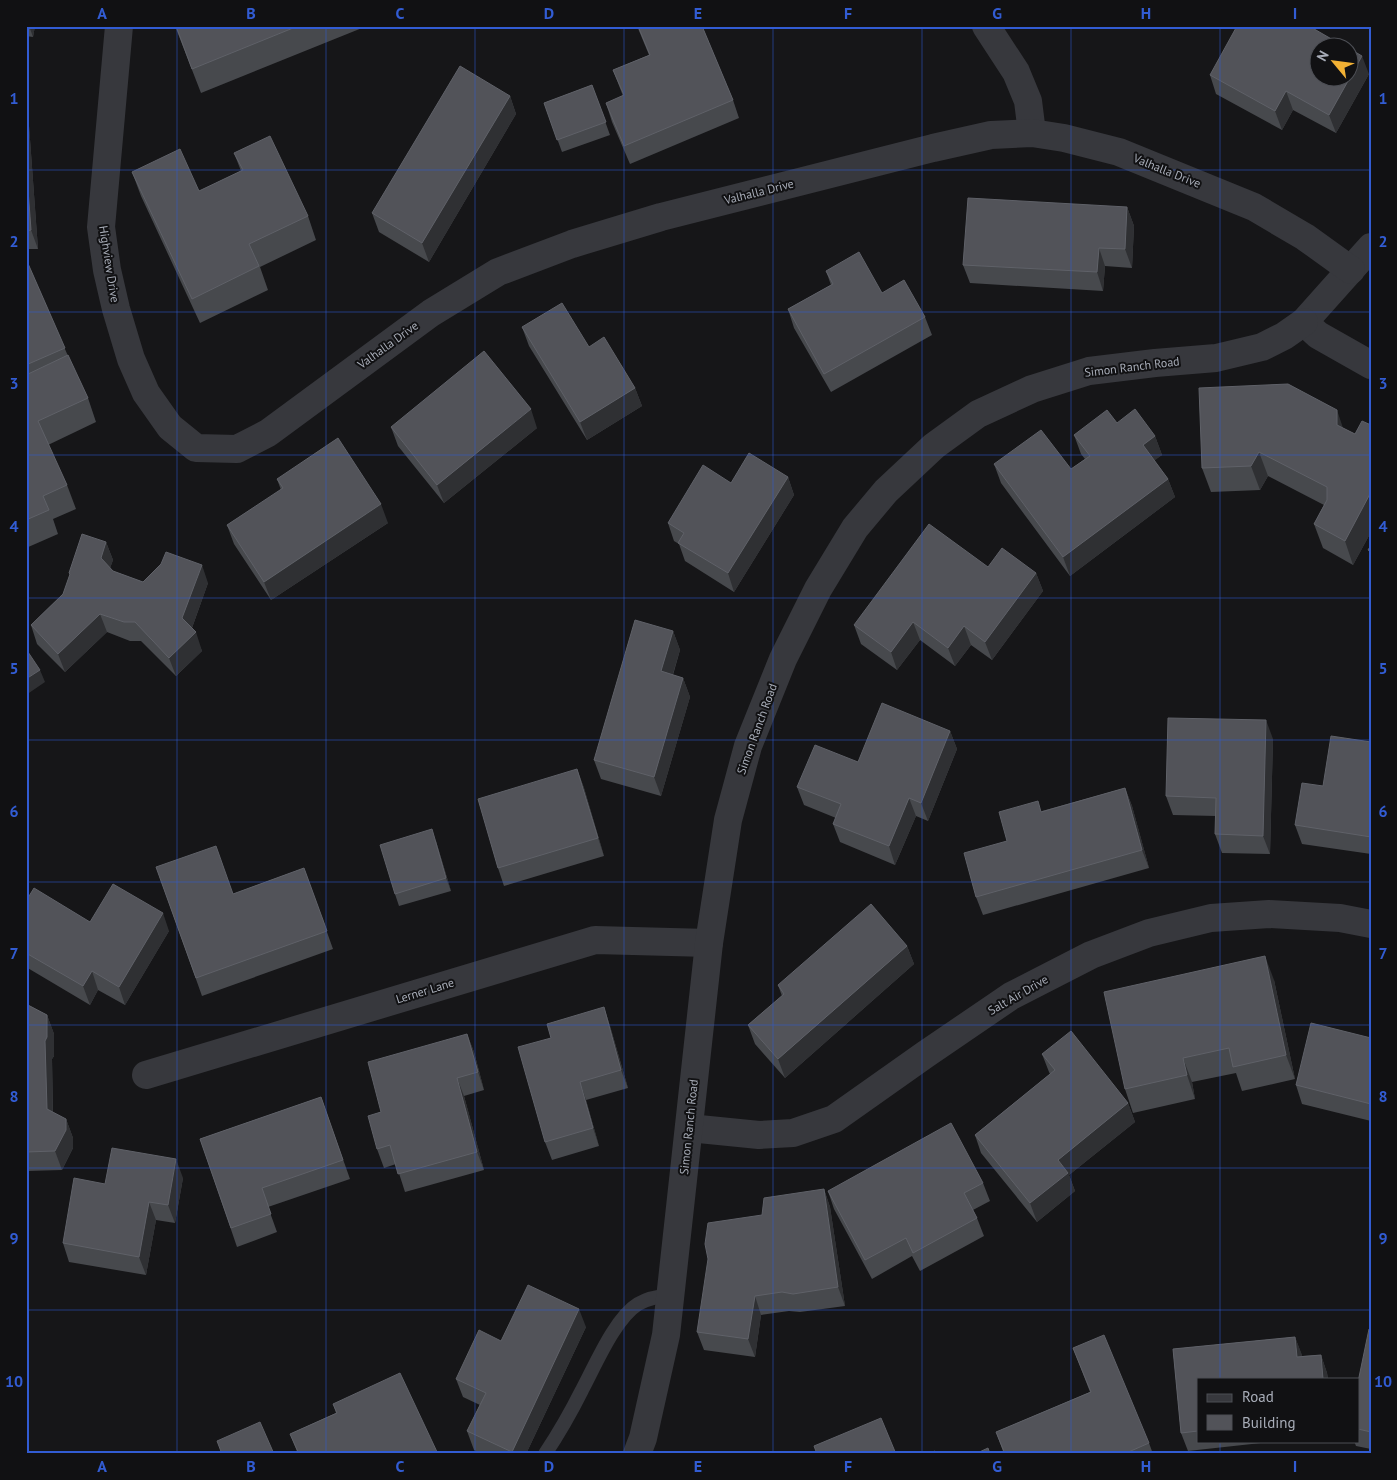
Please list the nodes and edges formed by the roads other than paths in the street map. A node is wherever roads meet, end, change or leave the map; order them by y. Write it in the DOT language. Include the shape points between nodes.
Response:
graph roads {
  1 [pos="119,26"];
  2 [pos="986,26"];
  3 [pos="1032,133"];
  4 [pos="1371,246"];
  5 [pos="1351,270"];
  6 [pos="1304,322"];
  7 [pos="1371,365"];
  8 [pos="196,448"];
  9 [pos="1371,924"];
  10 [pos="710,942"];
  11 [pos="146,1075"];
  12 [pos="689,1128"];
  13 [pos="671,1295"];
  14 [pos="546,1454"];
  15 [pos="637,1454"];
  1 -- 8 [label="street, Highview Drive" via="101,227 107,270 131,359 146,393 170,427"];
  2 -- 3 [label="street" via="1016,72 1028,101"];
  3 -- 5 [label="street, Valhalla Drive" via="1119,152 1254,207 1305,237"];
  3 -- 8 [label="street, Valhalla Drive" via="991,135 933,148 661,217 572,244 498,272 431,313 268,433 237,449"];
  4 -- 5 [label="street, Simon Ranch Road"];
  5 -- 6 [label="street, Simon Ranch Road"];
  6 -- 7 [label="street" via="1318,335"];
  6 -- 10 [label="street, Simon Ranch Road" via="1262,347 1216,358 1089,371 1032,389 978,414 934,446 886,491 855,528 818,589 783,659 748,746 728,820"];
  9 -- 12 [label="street, Salt Air Drive" via="1340,918 1269,914 1211,918 1149,933 1091,955 1011,996 834,1119 793,1134 759,1135"];
  10 -- 11 [label="street, Lerner Lane" via="595,940"];
  10 -- 12 [label="street, Simon Ranch Road"];
  12 -- 13 [label="street, Simon Ranch Road"];
  13 -- 14 [label="lane" via="657,1296 629,1311 615,1329"];
  13 -- 15 [label="street, Simon Ranch Road" via="666,1335"];
}
